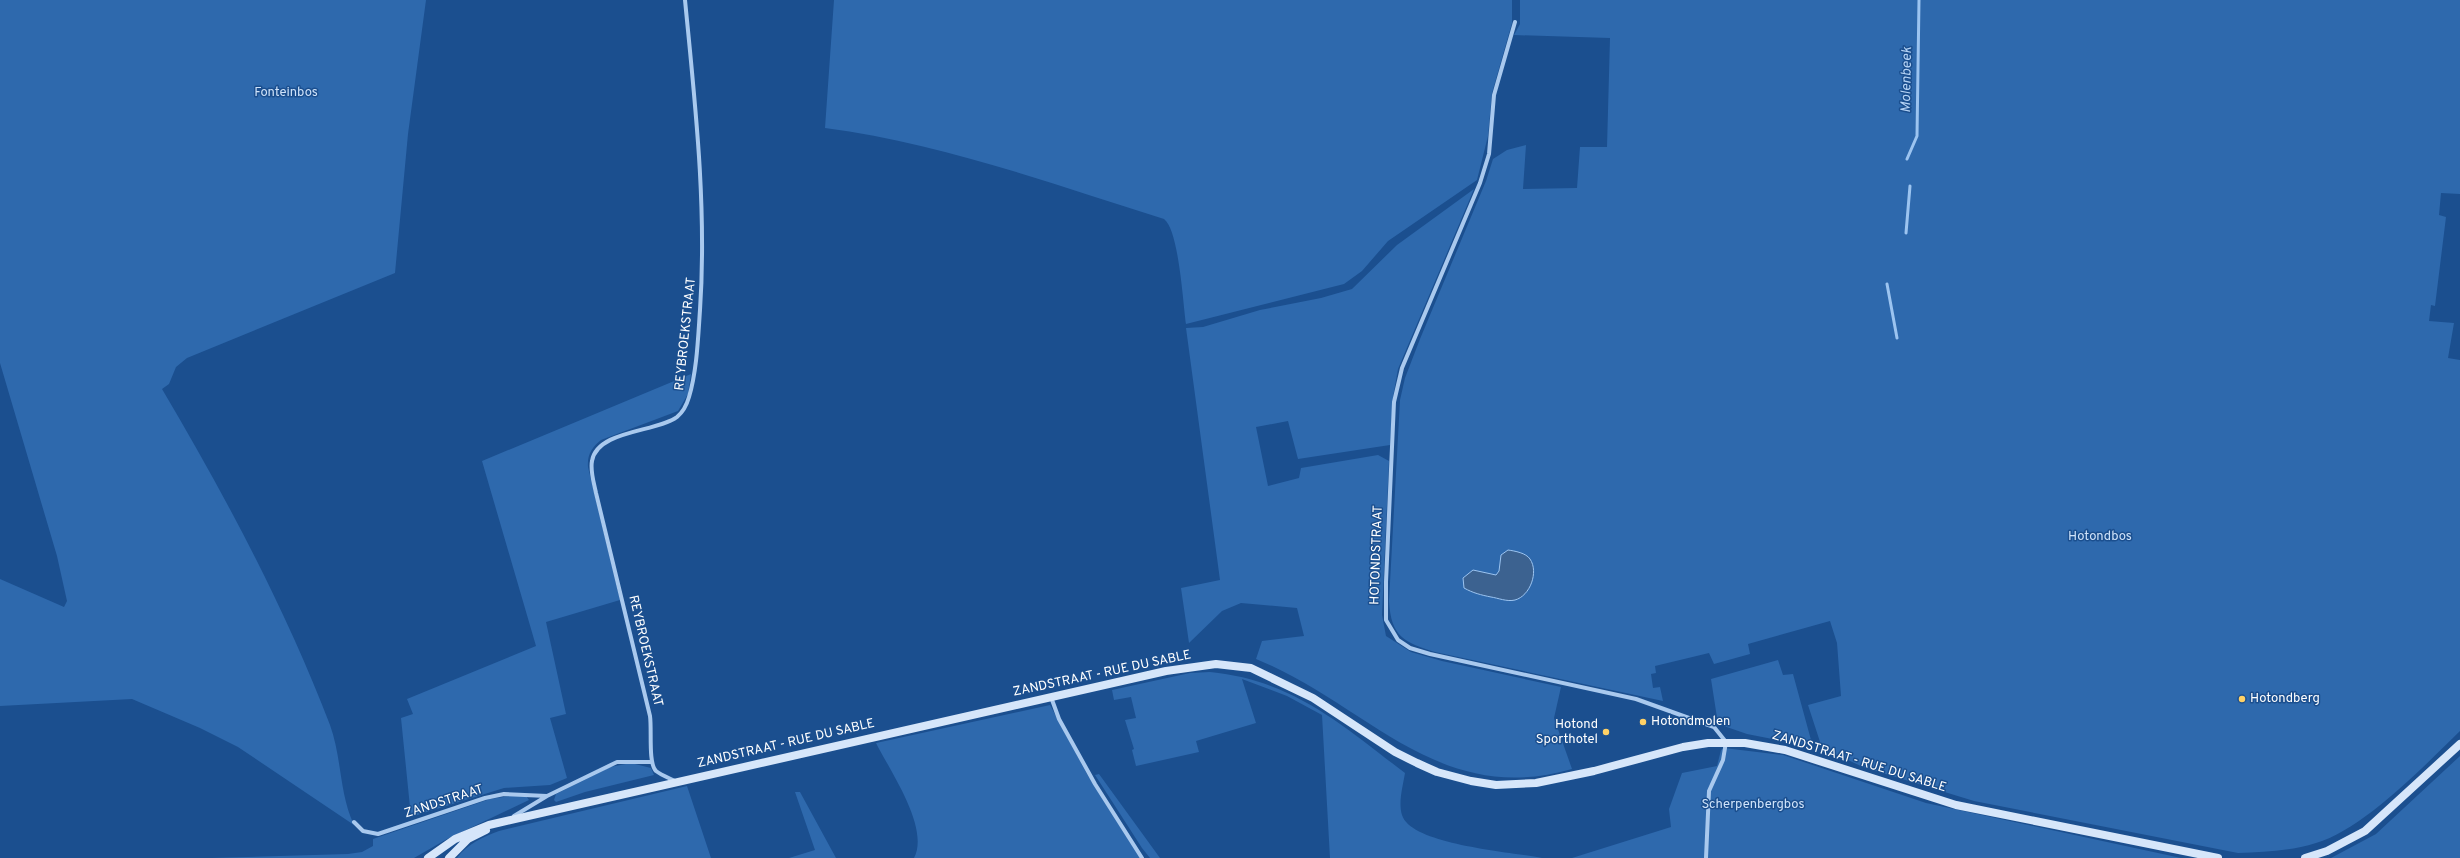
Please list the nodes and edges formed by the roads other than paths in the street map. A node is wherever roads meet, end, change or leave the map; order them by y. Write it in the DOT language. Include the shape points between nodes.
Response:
graph roads {
  1 [pos="685,0"];
  2 [pos="1515,22"];
  3 [pos="1051,697"];
  4 [pos="1726,742"];
  5 [pos="2460,744"];
  6 [pos="650,762"];
  7 [pos="675,782"];
  8 [pos="547,796"];
  9 [pos="507,821"];
  10 [pos="354,822"];
  11 [pos="428,858"];
  12 [pos="449,858"];
  13 [pos="1142,858"];
  14 [pos="1706,858"];
  15 [pos="2218,858"];
  16 [pos="2305,858"];
  1 -- 6 [label="street, REYBROEKSTRAAT" via="703,210 700,306 690,395 684,409 674,419 604,443 594,453 592,461 596,493 650,716"];
  2 -- 4 [label="street, HOTONDSTRAAT" via="1494,95 1489,154 1480,183 1402,368 1394,402 1385,590 1386,620 1398,640 1410,648 1636,699 1714,727"];
  3 -- 4 [label="main road, ZANDSTRAAT - RUE DU SABLE" via="1184,667 1230,664 1252,668 1313,698 1395,752 1417,763 1449,776 1496,785 1555,779 1674,749"];
  3 -- 7 [label="main road, ZANDSTRAAT - RUE DU SABLE"];
  3 -- 13 [label="street" via="1059,719 1095,784"];
  4 -- 14 [label="street" via="1722,765 1709,791"];
  4 -- 15 [label="main road, ZANDSTRAAT - RUE DU SABLE" via="1771,746 1956,804"];
  5 -- 16 [label="main road" via="2365,831 2328,851"];
  6 -- 7 [label="street" via="656,771"];
  6 -- 8 [label="street, ZANDSTRAAT" via="618,762"];
  7 -- 9 [label="main road, ZANDSTRAAT - RUE DU SABLE"];
  8 -- 9 [label="street, ZANDSTRAAT"];
  8 -- 10 [label="street, ZANDSTRAAT" via="504,794 484,798 378,834 363,831"];
  9 -- 11 [label="main road, ZANDSTRAAT - RUE DU SABLE" via="473,830"];
  9 -- 12 [label="main road, ZANDSTRAAT - RUE DU SABLE" via="468,839"];
}
